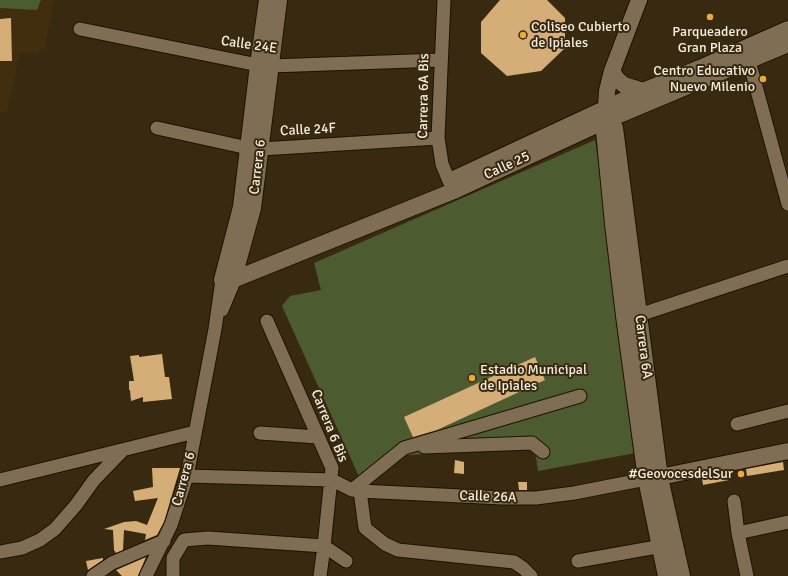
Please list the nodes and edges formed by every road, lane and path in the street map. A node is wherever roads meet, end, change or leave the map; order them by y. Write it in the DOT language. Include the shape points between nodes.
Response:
graph roads {
  1 [pos="267,0"];
  2 [pos="279,0"];
  3 [pos="444,0"];
  4 [pos="639,0"];
  5 [pos="80,29"];
  6 [pos="788,29"];
  7 [pos="788,44"];
  8 [pos="747,55"];
  9 [pos="440,60"];
  10 [pos="264,65"];
  11 [pos="612,71"];
  12 [pos="643,91"];
  13 [pos="606,114"];
  14 [pos="157,128"];
  15 [pos="438,138"];
  16 [pos="255,148"];
  17 [pos="453,185"];
  18 [pos="788,204"];
  19 [pos="788,266"];
  20 [pos="230,272"];
  21 [pos="631,316"];
  22 [pos="267,321"];
  23 [pos="580,396"];
  24 [pos="788,411"];
  25 [pos="737,424"];
  26 [pos="195,432"];
  27 [pos="260,433"];
  28 [pos="318,437"];
  29 [pos="404,448"];
  30 [pos="123,450"];
  31 [pos="788,451"];
  32 [pos="543,452"];
  33 [pos="187,476"];
  34 [pos="653,479"];
  35 [pos="0,480"];
  36 [pos="332,480"];
  37 [pos="356,491"];
  38 [pos="734,501"];
  39 [pos="788,522"];
  40 [pos="738,533"];
  41 [pos="164,541"];
  42 [pos="668,545"];
  43 [pos="324,546"];
  44 [pos="0,552"];
  45 [pos="346,561"];
  46 [pos="578,561"];
  47 [pos="93,576"];
  48 [pos="146,576"];
  49 [pos="173,576"];
  50 [pos="320,576"];
  51 [pos="531,576"];
  52 [pos="666,576"];
  53 [pos="682,576"];
  54 [pos="747,576"];
  1 -- 10 [label="street, Carrera 6"];
  2 -- 10 [label="street, Carrera 6"];
  3 -- 9 [label="street, Carrera 6A Bis"];
  4 -- 11 [label="street"];
  5 -- 10 [label="street, Calle 24E"];
  6 -- 8 [label="street, Calle 25"];
  7 -- 8 [label="street, Calle 25"];
  8 -- 12 [label="street, Calle 25" via="700,68"];
  8 -- 13 [label="street, Calle 25"];
  8 -- 18 [label="street"];
  9 -- 10 [label="street, Calle 24E"];
  9 -- 15 [label="street, Carrera 6A Bis"];
  10 -- 16 [label="street, Carrera 6"];
  11 -- 12 [label="street" via="624,85"];
  11 -- 13 [label="street" via="607,91"];
  12 -- 13 [label="street, Calle 25"];
  13 -- 17 [label="street, Calle 25"];
  13 -- 21 [label="street, Carrera 6A" via="615,128"];
  14 -- 16 [label="street, Calle 24F"];
  15 -- 16 [label="street, Calle 24F"];
  15 -- 17 [label="street, Carrera 6A Bis" via="442,164"];
  16 -- 20 [label="street, Carrera 6" via="253,208"];
  17 -- 20 [label="street, Calle 25"];
  19 -- 21 [label="street"];
  20 -- 26 [label="street, Carrera 6" via="215,329"];
  21 -- 34 [label="street, Carrera 6A"];
  22 -- 28 [label="street, Carrera 6 Bis"];
  23 -- 29 [label="street"];
  24 -- 25 [label="street"];
  26 -- 30 [label="street"];
  26 -- 33 [label="street, Carrera 6"];
  27 -- 28 [label="street"];
  28 -- 36 [label="street, Carrera 6 Bis" via="332,468"];
  29 -- 32 [label="street" via="532,443"];
  29 -- 37 [label="street"];
  30 -- 35 [label="street"];
  30 -- 44 [label="street" via="94,480 55,529 40,540 22,548"];
  31 -- 34 [label="street, Calle 26A"];
  33 -- 36 [label="street, Calle 26A"];
  33 -- 41 [label="street, Carrera 6"];
  34 -- 37 [label="street, Calle 26A" via="536,498"];
  34 -- 42 [label="street, Carrera 6A"];
  36 -- 37 [label="street, Calle 26A"];
  36 -- 43 [label="street, Carrera 6 Bis"];
  37 -- 51 [label="street" via="365,528 398,550 514,562"];
  38 -- 40 [label="street"];
  39 -- 40 [label="street"];
  40 -- 54 [label="street"];
  41 -- 47 [label="street" via="112,563"];
  41 -- 48 [label="street, Carrera 6"];
  42 -- 46 [label="street"];
  42 -- 52 [label="street, Carrera 6A"];
  42 -- 53 [label="street, Carrera 6A"];
  43 -- 45 [label="street"];
  43 -- 49 [label="street" via="208,538 184,540 173,558"];
  43 -- 50 [label="street, Carrera 6 Bis"];
}
